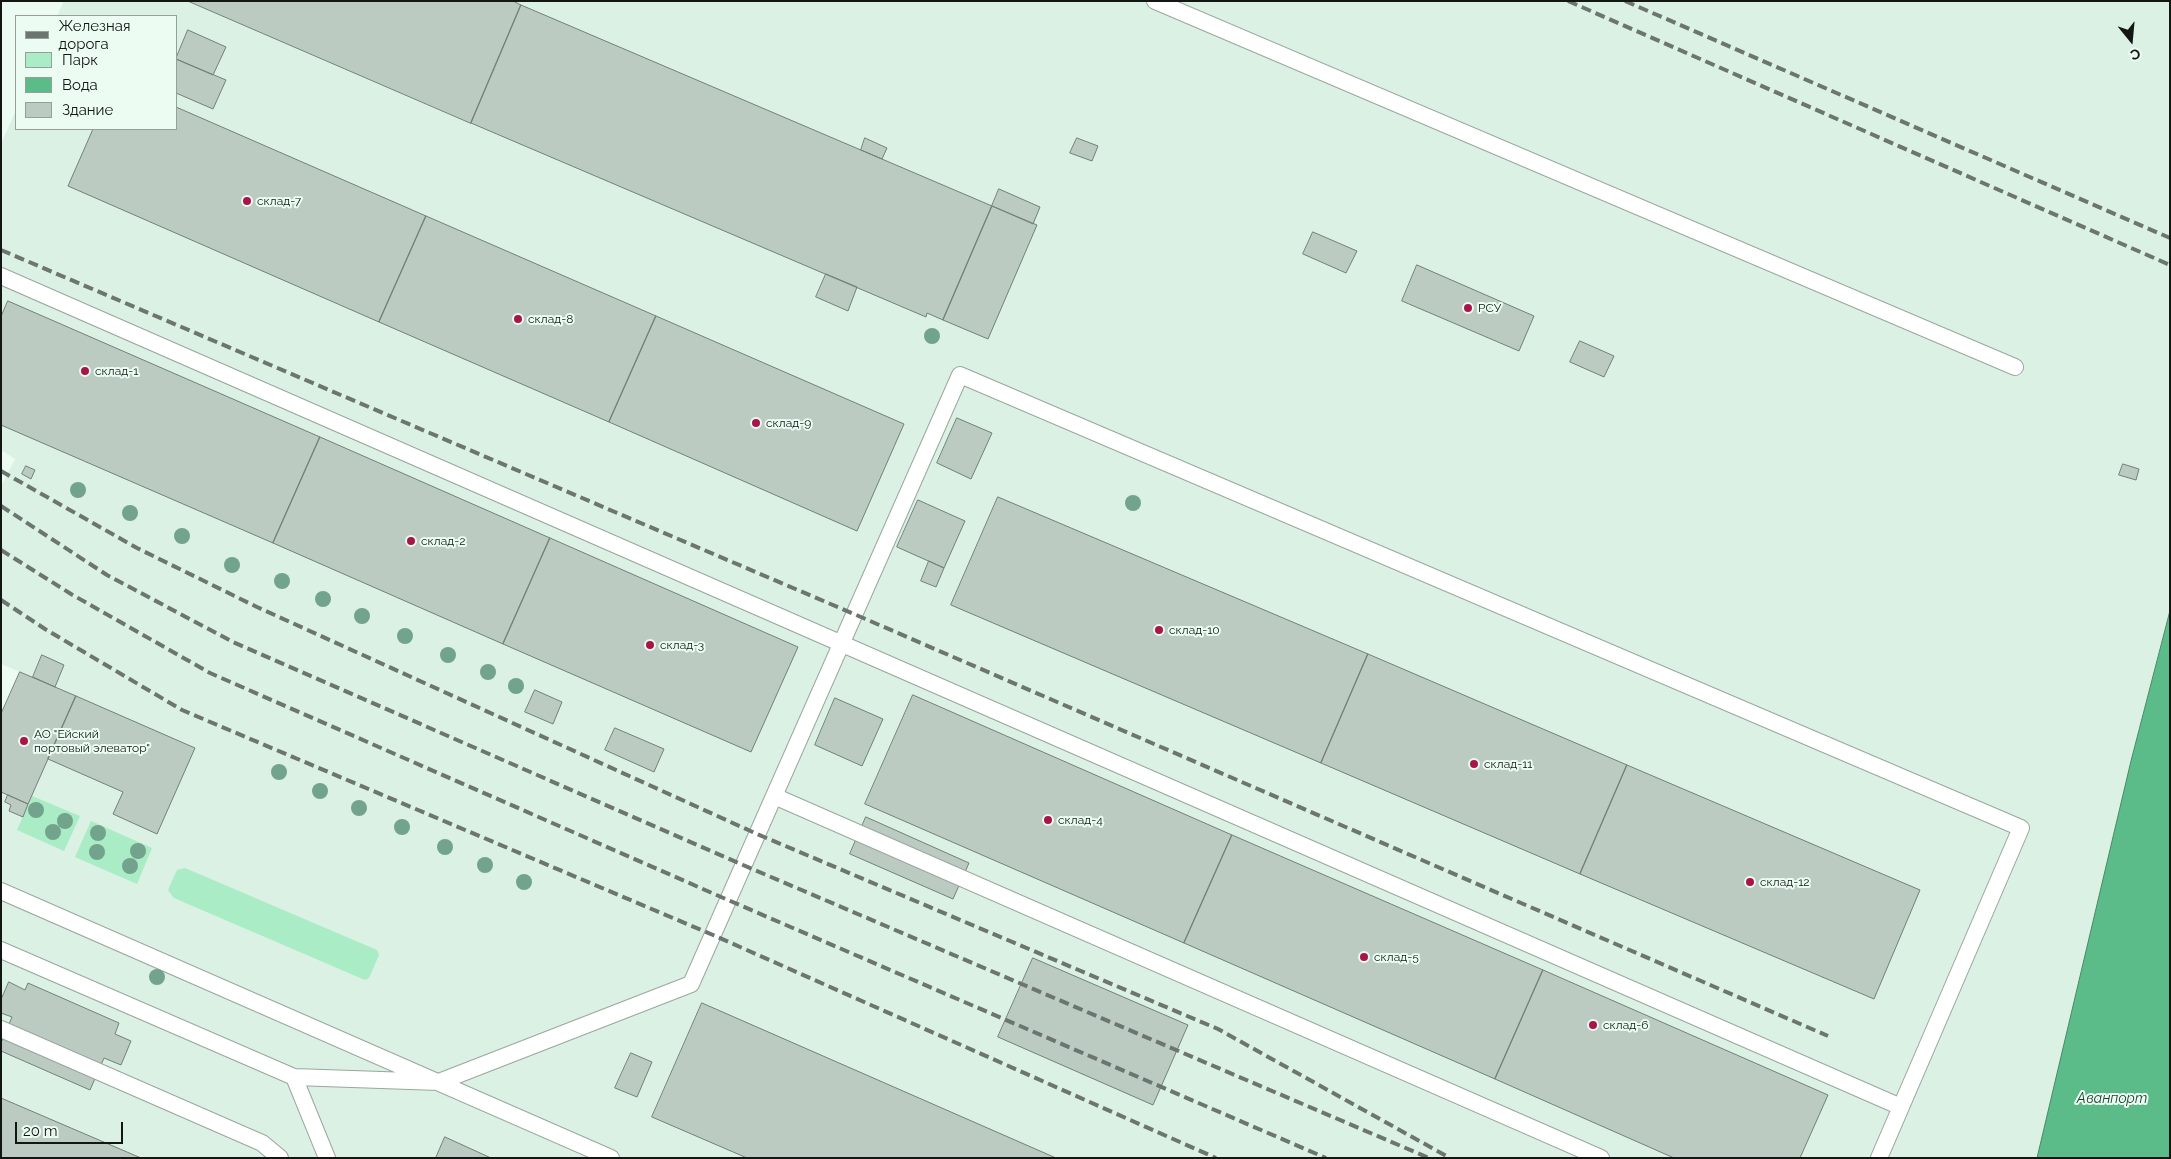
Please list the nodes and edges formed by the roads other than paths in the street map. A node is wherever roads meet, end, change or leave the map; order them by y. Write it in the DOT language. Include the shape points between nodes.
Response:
graph roads {
  1 [pos="1155,1"];
  2 [pos="1,276"];
  3 [pos="2015,368"];
  4 [pos="841,643"];
  5 [pos="774,796"];
  6 [pos="1,891"];
  7 [pos="1,950"];
  8 [pos="1,1029"];
  9 [pos="294,1077"];
  10 [pos="438,1082"];
  11 [pos="1901,1106"];
  12 [pos="280,1158"];
  13 [pos="328,1158"];
  14 [pos="611,1158"];
  15 [pos="1601,1158"];
  16 [pos="1880,1158"];
  1 -- 3 [label="lane"];
  2 -- 4 [label="lane"];
  4 -- 5 [label="lane"];
  4 -- 11 [label="lane"];
  4 -- 11 [label="lane" via="960,375 2021,828"];
  5 -- 10 [label="lane" via="691,984"];
  5 -- 15 [label="lane"];
  6 -- 10 [label="lane"];
  7 -- 9 [label="lane"];
  8 -- 12 [label="lane" via="262,1143"];
  9 -- 10 [label="lane"];
  9 -- 13 [label="lane"];
  10 -- 14 [label="lane"];
  11 -- 16 [label="lane"];
}
